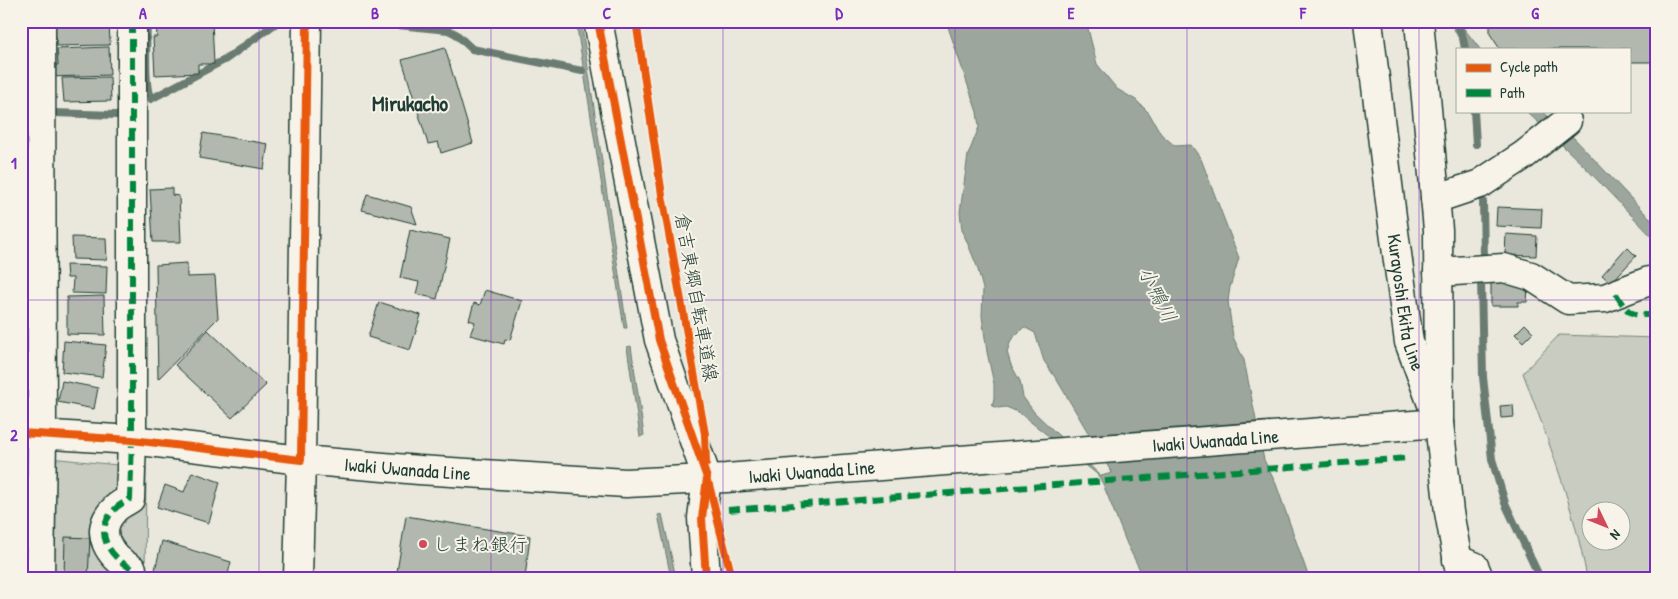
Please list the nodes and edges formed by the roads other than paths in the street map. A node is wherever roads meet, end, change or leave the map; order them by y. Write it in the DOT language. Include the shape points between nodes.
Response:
graph roads {
  1 [pos="41,21"];
  2 [pos="132,21"];
  3 [pos="307,21"];
  4 [pos="598,21"];
  5 [pos="1368,21"];
  6 [pos="1419,21"];
  7 [pos="1567,121"];
  8 [pos="1435,199"];
  9 [pos="1438,272"];
  10 [pos="1657,281"];
  11 [pos="1439,423"];
  12 [pos="31,434"];
  13 [pos="132,440"];
  14 [pos="301,460"];
  15 [pos="717,478"];
  16 [pos="1459,569"];
  17 [pos="40,578"];
  18 [pos="132,578"];
  19 [pos="298,578"];
  20 [pos="706,578"];
  21 [pos="1479,578"];
  1 -- 12 [label="street"];
  2 -- 13 [label="street"];
  3 -- 14 [label="street"];
  4 -- 15 [label="street" via="659,340"];
  5 -- 11 [label="street, Kurayoshi Ekita Line" via="1409,342"];
  6 -- 8 [label="street"];
  7 -- 8 [label="street" via="1480,184"];
  8 -- 9 [label="street"];
  9 -- 10 [label="street" via="1504,268 1531,276 1568,300 1605,298"];
  9 -- 11 [label="street"];
  11 -- 15 [label="street, Iwaki Uwanada Line"];
  11 -- 16 [label="street, Kurayoshi Ekita Line"];
  12 -- 13 [label="street, Iwaki Uwanada Line"];
  12 -- 17 [label="street"];
  13 -- 14 [label="street, Iwaki Uwanada Line"];
  13 -- 18 [label="street" via="130,499 114,510 105,522 102,535 112,552 132,569"];
  14 -- 15 [label="street, Iwaki Uwanada Line" via="626,484"];
  14 -- 19 [label="street"];
  15 -- 20 [label="street" via="702,518"];
  16 -- 21 [label="street" via="1474,566"];
}
